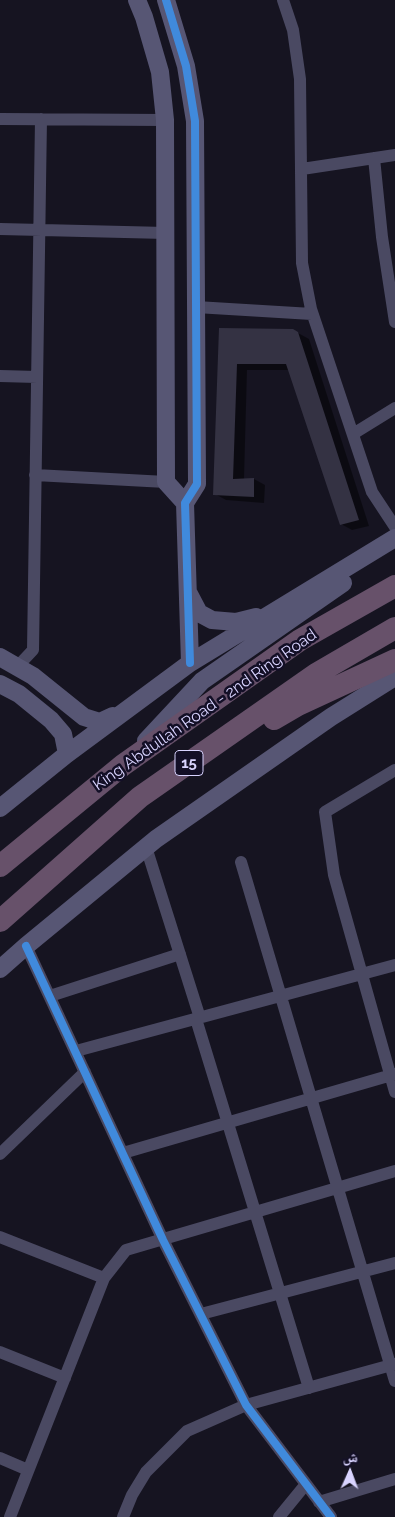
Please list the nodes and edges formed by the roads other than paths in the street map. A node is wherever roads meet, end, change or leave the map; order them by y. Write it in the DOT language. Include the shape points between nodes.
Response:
graph roads {
  1 [pos="137,0"];
  2 [pos="166,0"];
  3 [pos="283,0"];
  4 [pos="0,119"];
  5 [pos="41,119"];
  6 [pos="166,120"];
  7 [pos="395,155"];
  8 [pos="374,158"];
  9 [pos="302,170"];
  10 [pos="0,229"];
  11 [pos="40,230"];
  12 [pos="166,233"];
  13 [pos="196,307"];
  14 [pos="312,314"];
  15 [pos="395,322"];
  16 [pos="0,376"];
  17 [pos="37,377"];
  18 [pos="395,408"];
  19 [pos="353,434"];
  20 [pos="35,475"];
  21 [pos="166,482"];
  22 [pos="185,503"];
  23 [pos="395,527"];
  24 [pos="395,539"];
  25 [pos="395,586"];
  26 [pos="188,591"];
  27 [pos="269,615"];
  28 [pos="395,628"];
  29 [pos="0,657"];
  30 [pos="395,660"];
  31 [pos="190,663"];
  32 [pos="17,666"];
  33 [pos="395,677"];
  34 [pos="0,682"];
  35 [pos="121,713"];
  36 [pos="67,754"];
  37 [pos="123,765"];
  38 [pos="395,770"];
  39 [pos="140,798"];
  40 [pos="0,808"];
  41 [pos="146,847"];
  42 [pos="241,862"];
  43 [pos="0,866"];
  44 [pos="0,921"];
  45 [pos="26,946"];
  46 [pos="180,954"];
  47 [pos="395,965"];
  48 [pos="0,969"];
  49 [pos="362,974"];
  50 [pos="50,996"];
  51 [pos="281,996"];
  52 [pos="198,1018"];
  53 [pos="76,1052"];
  54 [pos="85,1072"];
  55 [pos="393,1074"];
  56 [pos="395,1092"];
  57 [pos="311,1098"];
  58 [pos="227,1122"];
  59 [pos="123,1153"];
  60 [pos="0,1154"];
  61 [pos="395,1171"];
  62 [pos="338,1188"];
  63 [pos="255,1213"];
  64 [pos="0,1237"];
  65 [pos="163,1240"];
  66 [pos="395,1263"];
  67 [pos="362,1272"];
  68 [pos="104,1278"];
  69 [pos="280,1293"];
  70 [pos="201,1314"];
  71 [pos="0,1352"];
  72 [pos="393,1365"];
  73 [pos="64,1378"];
  74 [pos="395,1381"];
  75 [pos="309,1388"];
  76 [pos="246,1405"];
  77 [pos="0,1458"];
  78 [pos="28,1470"];
  79 [pos="395,1479"];
  80 [pos="306,1484"];
  81 [pos="319,1502"];
  82 [pos="10,1517"];
  83 [pos="123,1517"];
  84 [pos="280,1517"];
  85 [pos="331,1517"];
  1 -- 6 [label="street" via="160,72"];
  2 -- 13 [label="street" via="186,66 195,120"];
  3 -- 9 [label="street" via="294,30 300,79"];
  4 -- 5 [label="street"];
  5 -- 6 [label="street"];
  5 -- 11 [label="street"];
  6 -- 12 [label="street"];
  7 -- 8 [label="street"];
  8 -- 9 [label="street"];
  8 -- 15 [label="street"];
  9 -- 14 [label="street" via="302,263"];
  10 -- 11 [label="street"];
  11 -- 12 [label="street"];
  11 -- 17 [label="street"];
  12 -- 21 [label="street"];
  13 -- 14 [label="street"];
  13 -- 22 [label="street" via="197,484"];
  14 -- 19 [label="street"];
  16 -- 17 [label="street"];
  17 -- 20 [label="street"];
  18 -- 19 [label="street"];
  19 -- 23 [label="street" via="372,492"];
  20 -- 21 [label="street"];
  20 -- 32 [label="street" via="33,650"];
  21 -- 22 [label="street"];
  22 -- 26 [label="street"];
  24 -- 27 [label="street"];
  24 -- 37 [label="street" via="369,566 202,682"];
  25 -- 37 [label="highway, King Abdullah Road - 2nd Ring Road / 15" via="300,640"];
  26 -- 27 [label="street" via="199,613 212,620 236,622"];
  26 -- 31 [label="street"];
  27 -- 31 [label="street"];
  28 -- 39 [label="highway, King Abdullah Road - 2nd Ring Road / 15" via="316,674"];
  29 -- 32 [label="street"];
  30 -- 39 [label="highway" via="298,705"];
  31 -- 35 [label="street"];
  32 -- 34 [label="street"];
  32 -- 35 [label="street" via="84,717 100,722"];
  33 -- 41 [label="street"];
  34 -- 36 [label="street" via="51,720 63,734"];
  35 -- 36 [label="street"];
  36 -- 40 [label="street"];
  37 -- 43 [label="highway, King Abdullah Road - 2nd Ring Road / 15"];
  38 -- 49 [label="street" via="325,812 334,875"];
  39 -- 44 [label="highway, King Abdullah Road - 2nd Ring Road / 15"];
  41 -- 45 [label="street"];
  41 -- 46 [label="street"];
  42 -- 51 [label="street"];
  45 -- 48 [label="street"];
  45 -- 50 [label="street"];
  46 -- 50 [label="street"];
  46 -- 52 [label="street"];
  47 -- 49 [label="street"];
  49 -- 51 [label="street"];
  49 -- 55 [label="street"];
  50 -- 53 [label="street"];
  51 -- 52 [label="street"];
  51 -- 57 [label="street"];
  52 -- 53 [label="street"];
  52 -- 58 [label="street"];
  53 -- 54 [label="street"];
  54 -- 59 [label="street"];
  54 -- 60 [label="street"];
  55 -- 56 [label="street"];
  55 -- 57 [label="street"];
  57 -- 58 [label="street"];
  57 -- 62 [label="street"];
  58 -- 59 [label="street"];
  58 -- 63 [label="street"];
  59 -- 65 [label="street"];
  61 -- 62 [label="street"];
  62 -- 63 [label="street"];
  62 -- 67 [label="street"];
  63 -- 65 [label="street"];
  63 -- 69 [label="street"];
  64 -- 68 [label="street"];
  65 -- 68 [label="street" via="126,1250"];
  65 -- 70 [label="street"];
  66 -- 67 [label="street"];
  67 -- 69 [label="street"];
  67 -- 72 [label="street"];
  68 -- 73 [label="street"];
  69 -- 70 [label="street"];
  69 -- 75 [label="street"];
  70 -- 76 [label="street"];
  71 -- 73 [label="street"];
  72 -- 74 [label="street"];
  72 -- 75 [label="street"];
  73 -- 78 [label="street"];
  75 -- 76 [label="street"];
  76 -- 80 [label="street"];
  76 -- 83 [label="street" via="187,1431 146,1472"];
  77 -- 78 [label="street"];
  78 -- 82 [label="street"];
  79 -- 81 [label="street"];
  80 -- 81 [label="street"];
  80 -- 84 [label="street"];
  81 -- 85 [label="street"];
}
